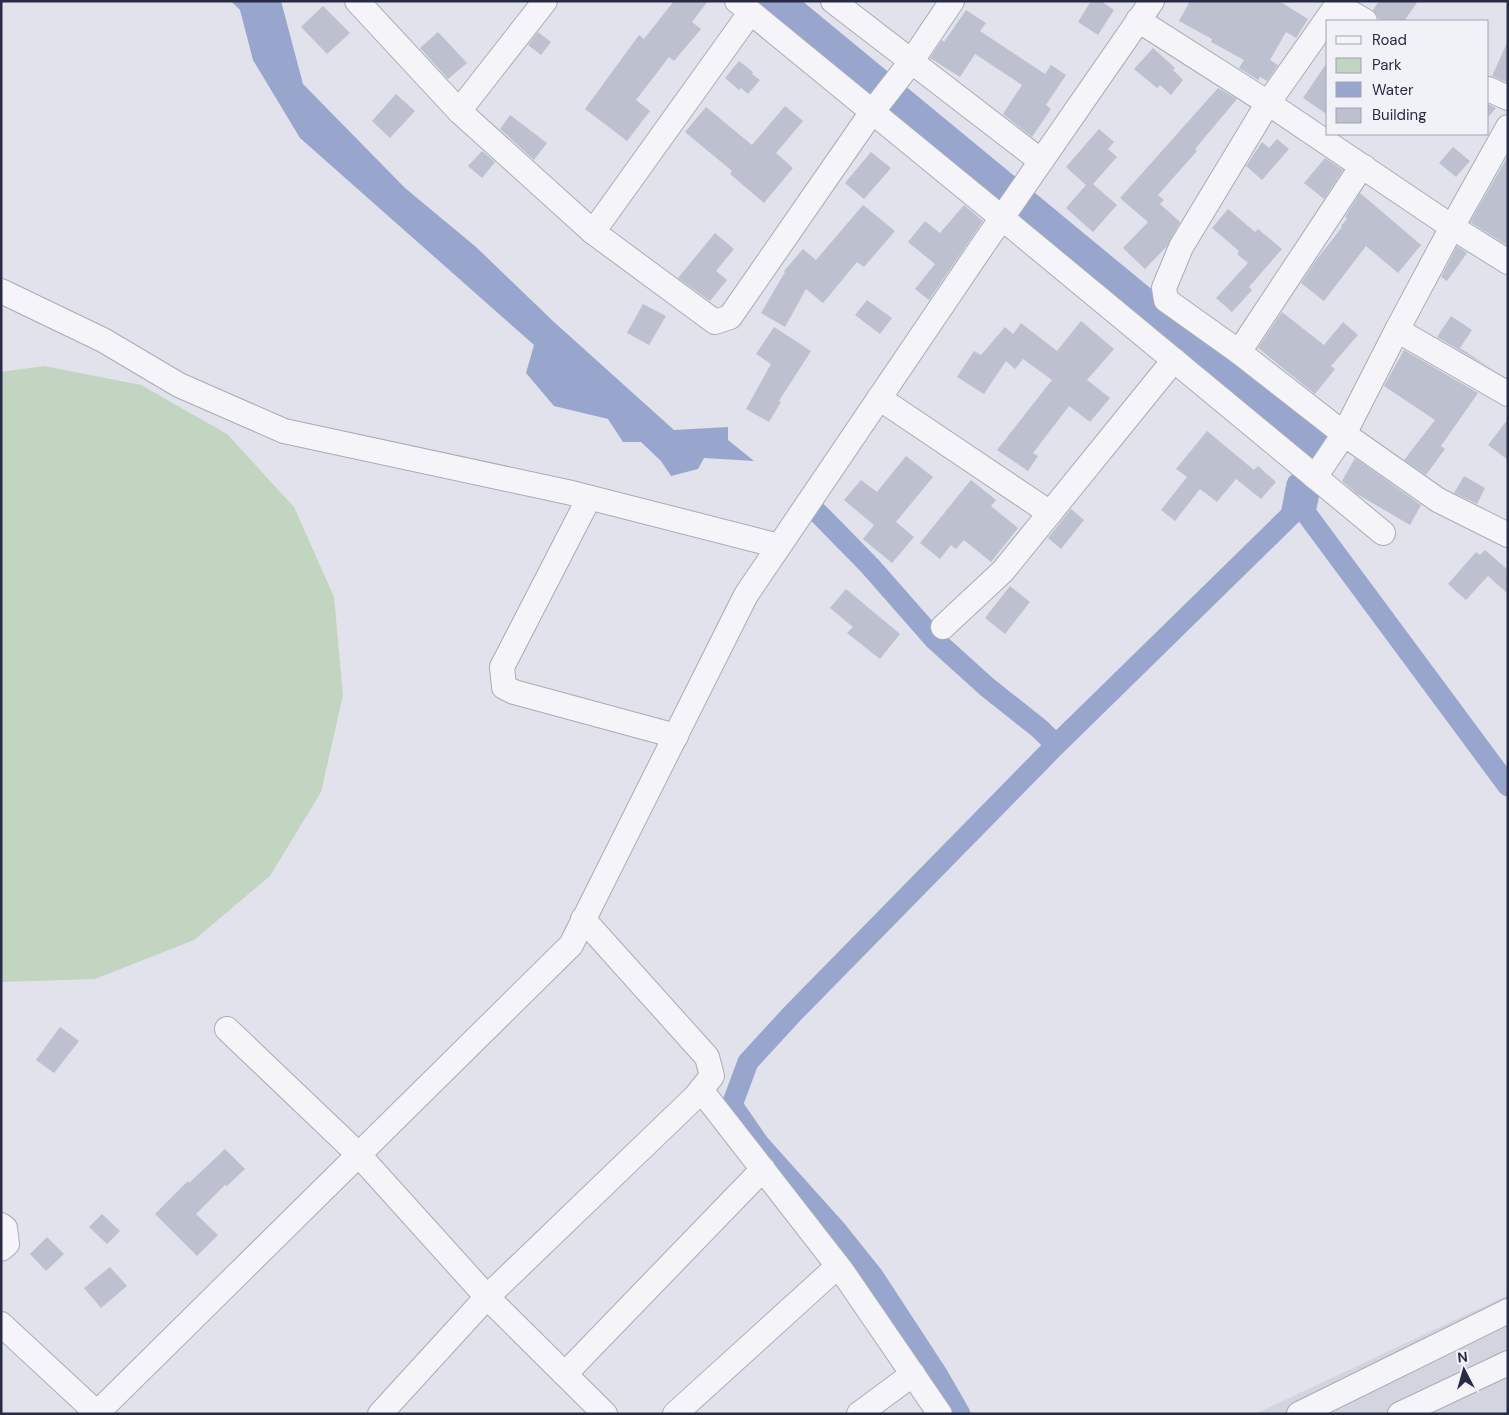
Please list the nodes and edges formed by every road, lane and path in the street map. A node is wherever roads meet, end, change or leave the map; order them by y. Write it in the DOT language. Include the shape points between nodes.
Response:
graph roads {
  1 [pos="357,1"];
  2 [pos="545,1"];
  3 [pos="833,1"];
  4 [pos="952,1"];
  5 [pos="1335,3"];
  6 [pos="744,7"];
  7 [pos="1143,8"];
  8 [pos="1363,20"];
  9 [pos="911,62"];
  10 [pos="1489,89"];
  11 [pos="1508,98"];
  12 [pos="1268,103"];
  13 [pos="459,111"];
  14 [pos="872,112"];
  15 [pos="1508,127"];
  16 [pos="1041,161"];
  17 [pos="1364,168"];
  18 [pos="1002,218"];
  19 [pos="1452,227"];
  20 [pos="593,232"];
  21 [pos="1508,262"];
  22 [pos="1,291"];
  23 [pos="1397,330"];
  24 [pos="1239,352"];
  25 [pos="1174,360"];
  26 [pos="1508,394"];
  27 [pos="879,398"];
  28 [pos="1344,434"];
  29 [pos="1315,477"];
  30 [pos="589,498"];
  31 [pos="1050,513"];
  32 [pos="1383,533"];
  33 [pos="1508,535"];
  34 [pos="779,546"];
  35 [pos="944,627"];
  36 [pos="676,736"];
  37 [pos="583,919"];
  38 [pos="228,1029"];
  39 [pos="701,1090"];
  40 [pos="358,1154"];
  41 [pos="763,1169"];
  42 [pos="1,1225"];
  43 [pos="1,1250"];
  44 [pos="838,1266"];
  45 [pos="487,1297"];
  46 [pos="1508,1311"];
  47 [pos="1,1324"];
  48 [pos="1508,1363"];
  49 [pos="564,1374"];
  50 [pos="913,1374"];
  51 [pos="97,1413"];
  52 [pos="380,1414"];
  53 [pos="604,1414"];
  54 [pos="675,1414"];
  55 [pos="859,1414"];
  56 [pos="940,1414"];
  57 [pos="1299,1414"];
  58 [pos="1400,1414"];
  1 -- 13 [label="street"];
  2 -- 13 [label="street"];
  3 -- 9 [label="street"];
  4 -- 9 [label="street"];
  5 -- 8 [label="street"];
  5 -- 12 [label="street"];
  6 -- 14 [label="street"];
  6 -- 20 [label="street"];
  7 -- 12 [label="street"];
  7 -- 16 [label="street"];
  9 -- 14 [label="street"];
  9 -- 16 [label="street"];
  10 -- 11 [label="street"];
  12 -- 17 [label="street"];
  12 -- 24 [label="street" via="1181,247 1164,288 1166,300"];
  13 -- 20 [label="street"];
  14 -- 18 [label="street"];
  14 -- 20 [label="street" via="730,317 715,322"];
  15 -- 19 [label="street"];
  16 -- 18 [label="street"];
  17 -- 19 [label="street"];
  17 -- 24 [label="street" via="1360,169"];
  18 -- 25 [label="street"];
  18 -- 27 [label="street"];
  19 -- 21 [label="street"];
  19 -- 23 [label="street"];
  22 -- 30 [label="street" via="102,340 178,385 284,430"];
  23 -- 26 [label="street"];
  23 -- 28 [label="street"];
  24 -- 28 [label="street"];
  25 -- 29 [label="street"];
  25 -- 31 [label="street"];
  27 -- 31 [label="street"];
  27 -- 34 [label="street"];
  28 -- 29 [label="street"];
  28 -- 33 [label="street" via="1438,500"];
  29 -- 32 [label="street"];
  30 -- 34 [label="street"];
  30 -- 36 [label="street" via="502,666 504,688"];
  31 -- 35 [label="street" via="1003,571"];
  34 -- 36 [label="street" via="746,595"];
  36 -- 37 [label="street"];
  37 -- 39 [label="street" via="707,1057 712,1076"];
  37 -- 40 [label="street" via="571,945"];
  38 -- 40 [label="street"];
  39 -- 41 [label="street"];
  39 -- 45 [label="street"];
  40 -- 45 [label="street"];
  40 -- 51 [label="street"];
  41 -- 44 [label="street"];
  41 -- 49 [label="street"];
  42 -- 43 [label="street" via="5,1228 7,1244"];
  44 -- 50 [label="street"];
  44 -- 54 [label="street"];
  45 -- 49 [label="street"];
  45 -- 52 [label="street"];
  46 -- 57 [label="street"];
  47 -- 51 [label="street"];
  48 -- 58 [label="street"];
  49 -- 53 [label="street"];
  50 -- 55 [label="street"];
  50 -- 56 [label="street"];
}
